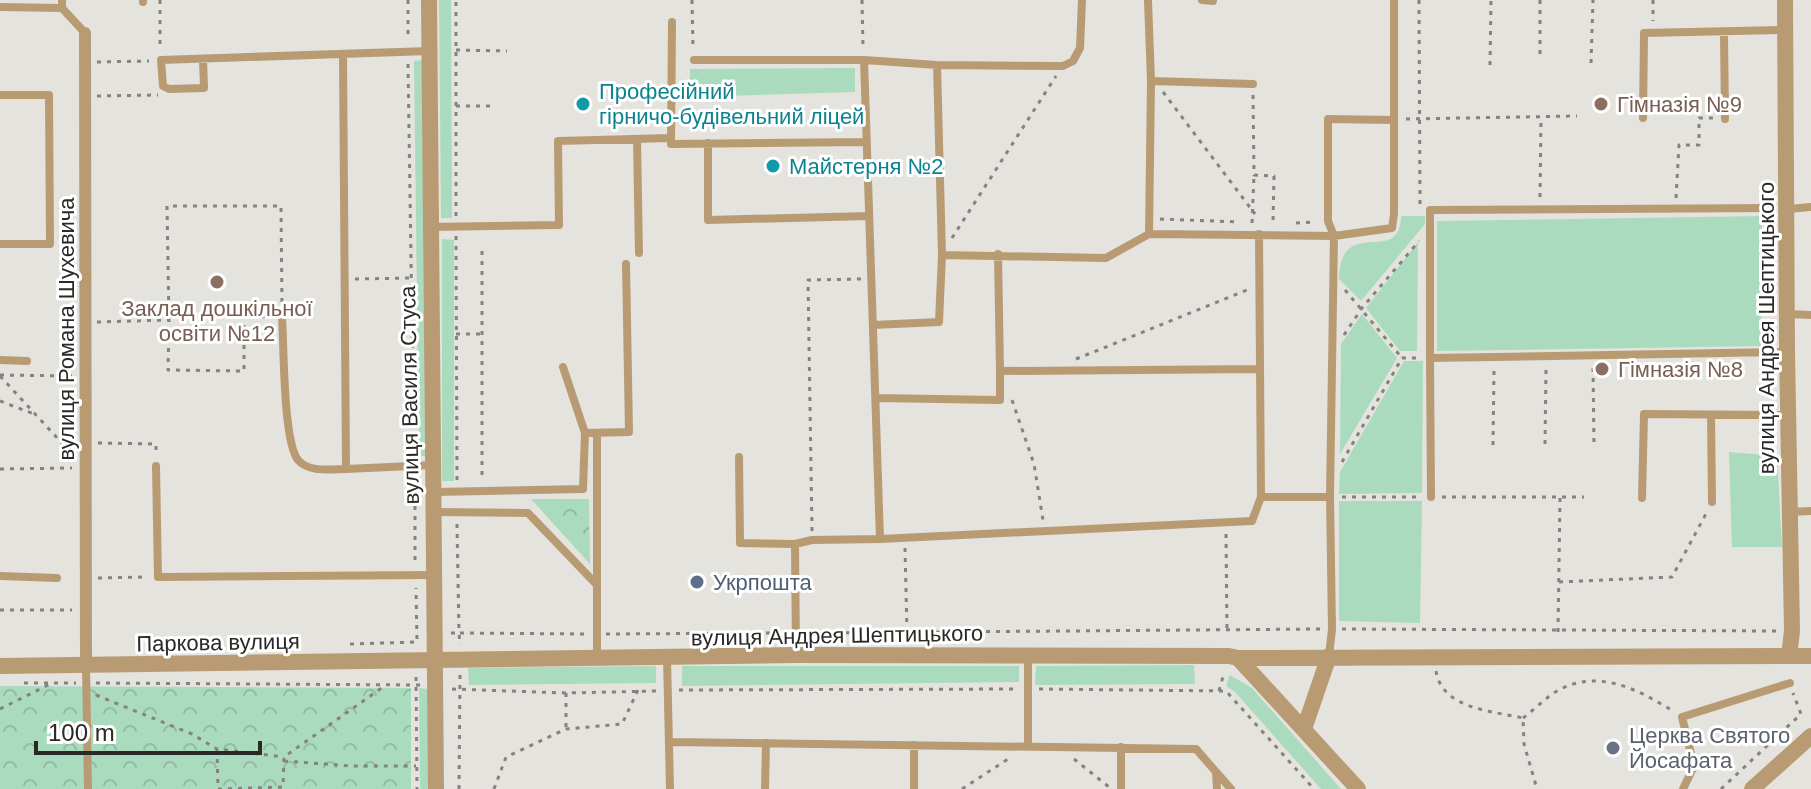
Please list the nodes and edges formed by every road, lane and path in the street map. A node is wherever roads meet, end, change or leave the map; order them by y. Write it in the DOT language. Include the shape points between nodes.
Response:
graph roads {
  1 [pos="160,0"];
  2 [pos="408,0"];
  3 [pos="429,0"];
  4 [pos="692,0"];
  5 [pos="862,0"];
  6 [pos="1082,0"];
  7 [pos="1148,0"];
  8 [pos="1202,0"];
  9 [pos="1394,0"];
  10 [pos="1419,0"];
  11 [pos="1491,0"];
  12 [pos="1540,0"];
  13 [pos="1593,0"];
  14 [pos="1653,0"];
  15 [pos="1785,0"];
  16 [pos="1213,1"];
  17 [pos="62,4"];
  18 [pos="0,7"];
  19 [pos="672,22"];
  20 [pos="1785,30"];
  21 [pos="1724,32"];
  22 [pos="85,33"];
  23 [pos="1653,33"];
  24 [pos="456,50"];
  25 [pos="429,51"];
  26 [pos="507,51"];
  27 [pos="408,52"];
  28 [pos="343,55"];
  29 [pos="203,59"];
  30 [pos="161,60"];
  31 [pos="694,60"];
  32 [pos="864,60"];
  33 [pos="1540,60"];
  34 [pos="85,62"];
  35 [pos="1591,63"];
  36 [pos="937,65"];
  37 [pos="1490,65"];
  38 [pos="1063,66"];
  39 [pos="1154,82"];
  40 [pos="1253,84"];
  41 [pos="0,95"];
  42 [pos="157,95"];
  43 [pos="85,96"];
  44 [pos="456,106"];
  45 [pos="496,106"];
  46 [pos="1577,116"];
  47 [pos="1541,117"];
  48 [pos="1643,118"];
  49 [pos="1421,119"];
  50 [pos="1725,119"];
  51 [pos="1394,120"];
  52 [pos="671,138"];
  53 [pos="637,139"];
  54 [pos="866,142"];
  55 [pos="708,143"];
  56 [pos="1254,175"];
  57 [pos="1662,198"];
  58 [pos="1811,207"];
  59 [pos="1780,208"];
  60 [pos="1419,210"];
  61 [pos="1540,210"];
  62 [pos="1255,214"];
  63 [pos="868,216"];
  64 [pos="1157,219"];
  65 [pos="1328,221"];
  66 [pos="1252,223"];
  67 [pos="1287,223"];
  68 [pos="429,227"];
  69 [pos="1430,227"];
  70 [pos="1149,234"];
  71 [pos="1259,234"];
  72 [pos="1334,236"];
  73 [pos="0,244"];
  74 [pos="482,251"];
  75 [pos="639,253"];
  76 [pos="998,254"];
  77 [pos="942,255"];
  78 [pos="626,264"];
  79 [pos="412,278"];
  80 [pos="1333,278"];
  81 [pos="344,279"];
  82 [pos="869,279"];
  83 [pos="1260,285"];
  84 [pos="1362,308"];
  85 [pos="1787,314"];
  86 [pos="1811,315"];
  87 [pos="282,317"];
  88 [pos="169,320"];
  89 [pos="85,322"];
  90 [pos="873,325"];
  91 [pos="456,334"];
  92 [pos="482,334"];
  93 [pos="1333,351"];
  94 [pos="1787,352"];
  95 [pos="1593,356"];
  96 [pos="1546,357"];
  97 [pos="1402,358"];
  98 [pos="1430,358"];
  99 [pos="1494,358"];
  100 [pos="1075,359"];
  101 [pos="0,360"];
  102 [pos="27,361"];
  103 [pos="563,367"];
  104 [pos="1260,369"];
  105 [pos="1000,371"];
  106 [pos="0,376"];
  107 [pos="85,376"];
  108 [pos="877,398"];
  109 [pos="1000,400"];
  110 [pos="0,401"];
  111 [pos="36,415"];
  112 [pos="1711,415"];
  113 [pos="1788,415"];
  114 [pos="585,433"];
  115 [pos="597,434"];
  116 [pos="86,443"];
  117 [pos="1545,444"];
  118 [pos="1493,445"];
  119 [pos="1594,445"];
  120 [pos="739,457"];
  121 [pos="414,465"];
  122 [pos="433,465"];
  123 [pos="156,466"];
  124 [pos="86,468"];
  125 [pos="0,469"];
  126 [pos="346,469"];
  127 [pos="1332,480"];
  128 [pos="482,490"];
  129 [pos="433,492"];
  130 [pos="1261,497"];
  131 [pos="1330,497"];
  132 [pos="1431,497"];
  133 [pos="1584,497"];
  134 [pos="1560,498"];
  135 [pos="1642,498"];
  136 [pos="1712,502"];
  137 [pos="1811,511"];
  138 [pos="433,512"];
  139 [pos="1790,512"];
  140 [pos="1226,522"];
  141 [pos="1045,531"];
  142 [pos="905,538"];
  143 [pos="880,539"];
  144 [pos="812,540"];
  145 [pos="795,544"];
  146 [pos="415,575"];
  147 [pos="434,575"];
  148 [pos="0,576"];
  149 [pos="158,577"];
  150 [pos="57,578"];
  151 [pos="86,578"];
  152 [pos="1559,582"];
  153 [pos="597,585"];
  154 [pos="0,610"];
  155 [pos="86,610"];
  156 [pos="1227,630"];
  157 [pos="907,632"];
  158 [pos="1558,632"];
  159 [pos="417,642"];
  160 [pos="338,645"];
  161 [pos="796,655"];
  162 [pos="1028,655"];
  163 [pos="1329,656"];
  164 [pos="1789,656"];
  165 [pos="1811,656"];
  166 [pos="597,658"];
  167 [pos="667,658"];
  168 [pos="1238,658"];
  169 [pos="437,661"];
  170 [pos="416,662"];
  171 [pos="0,666"];
  172 [pos="1429,668"];
  173 [pos="1224,673"];
  174 [pos="86,680"];
  175 [pos="13,683"];
  176 [pos="52,683"];
  177 [pos="1790,683"];
  178 [pos="385,685"];
  179 [pos="416,685"];
  180 [pos="1028,689"];
  181 [pos="638,690"];
  182 [pos="667,691"];
  183 [pos="1219,691"];
  184 [pos="566,693"];
  185 [pos="0,709"];
  186 [pos="1682,717"];
  187 [pos="1523,718"];
  188 [pos="566,729"];
  189 [pos="1304,729"];
  190 [pos="1811,736"];
  191 [pos="669,742"];
  192 [pos="766,743"];
  193 [pos="914,745"];
  194 [pos="1028,746"];
  195 [pos="1058,746"];
  196 [pos="1121,747"];
  197 [pos="217,749"];
  198 [pos="284,759"];
  199 [pos="416,766"];
  200 [pos="1216,772"];
  201 [pos="284,788"];
  202 [pos="88,789"];
  203 [pos="218,789"];
  204 [pos="417,789"];
  205 [pos="436,789"];
  206 [pos="459,789"];
  207 [pos="494,789"];
  208 [pos="670,789"];
  209 [pos="765,789"];
  210 [pos="914,789"];
  211 [pos="962,789"];
  212 [pos="1112,789"];
  213 [pos="1121,789"];
  214 [pos="1217,789"];
  215 [pos="1231,789"];
  216 [pos="1314,789"];
  217 [pos="1358,789"];
  218 [pos="1537,789"];
  219 [pos="1683,789"];
  220 [pos="1721,789"];
  221 [pos="1752,789"];
  1 -- 30 [label="path"];
  2 -- 27 [label="path"];
  3 -- 25 [label="street, вулиця Василя Стуса"];
  4 -- 31 [label="path"];
  5 -- 32 [label="path"];
  6 -- 38 [label="lane" via="1080,48"];
  7 -- 39 [label="lane"];
  8 -- 16 [label="lane"];
  9 -- 51 [label="lane"];
  10 -- 49 [label="path"];
  11 -- 37 [label="path"];
  12 -- 33 [label="path"];
  13 -- 35 [label="path"];
  14 -- 23 [label="path"];
  15 -- 20 [label="street, вулиця Андрея Шептицького"];
  17 -- 18 [label="lane"];
  17 -- 22 [label="lane, вулиця Романа Шухевича"];
  19 -- 52 [label="lane"];
  20 -- 21 [label="lane"];
  20 -- 59 [label="street, вулиця Андрея Шептицького"];
  21 -- 23 [label="lane"];
  21 -- 50 [label="lane"];
  22 -- 34 [label="street, вулиця Романа Шухевича"];
  23 -- 48 [label="lane" via="1644,33"];
  24 -- 26 [label="path"];
  25 -- 27 [label="lane"];
  25 -- 68 [label="street, вулиця Василя Стуса"];
  27 -- 28 [label="lane"];
  27 -- 79 [label="path"];
  28 -- 29 [label="lane"];
  28 -- 81 [label="lane"];
  29 -- 30 [label="lane"];
  29 -- 30 [label="lane" via="204,88 180,89 163,86"];
  30 -- 34 [label="path"];
  31 -- 32 [label="lane"];
  32 -- 36 [label="lane"];
  32 -- 54 [label="lane"];
  34 -- 43 [label="street, вулиця Романа Шухевича"];
  36 -- 38 [label="lane"];
  36 -- 77 [label="lane"];
  38 -- 77 [label="path"];
  39 -- 40 [label="lane"];
  39 -- 62 [label="path"];
  39 -- 70 [label="lane"];
  40 -- 56 [label="path"];
  41 -- 73 [label="lane" via="49,95 50,244"];
  42 -- 43 [label="path"];
  43 -- 89 [label="street, вулиця Романа Шухевича"];
  44 -- 45 [label="path"];
  46 -- 47 [label="path"];
  47 -- 49 [label="path"];
  47 -- 61 [label="path"];
  49 -- 51 [label="path"];
  49 -- 60 [label="path"];
  50 -- 57 [label="path" via="1699,118 1699,145 1679,145 1678,198"];
  51 -- 65 [label="lane" via="1328,119"];
  51 -- 72 [label="lane" via="1392,228"];
  52 -- 53 [label="lane"];
  52 -- 55 [label="lane" via="671,144"];
  53 -- 68 [label="lane" via="558,141 559,225"];
  53 -- 75 [label="lane"];
  54 -- 55 [label="lane"];
  54 -- 63 [label="lane"];
  55 -- 63 [label="lane" via="708,220"];
  56 -- 62 [label="path"];
  56 -- 66 [label="path" via="1274,176 1273,224"];
  58 -- 59 [label="lane"];
  59 -- 61 [label="lane"];
  59 -- 85 [label="street, вулиця Андрея Шептицького"];
  61 -- 69 [label="lane" via="1430,210"];
  62 -- 66 [label="path"];
  63 -- 82 [label="lane"];
  64 -- 66 [label="path"];
  65 -- 67 [label="path"];
  65 -- 72 [label="lane"];
  68 -- 122 [label="street, вулиця Василя Стуса"];
  69 -- 84 [label="path"];
  69 -- 98 [label="lane"];
  70 -- 71 [label="lane"];
  70 -- 76 [label="lane" via="1106,258"];
  71 -- 72 [label="lane"];
  71 -- 83 [label="lane"];
  72 -- 80 [label="lane"];
  74 -- 92 [label="path"];
  76 -- 77 [label="lane"];
  76 -- 105 [label="lane"];
  77 -- 90 [label="lane" via="939,322"];
  78 -- 115 [label="lane" via="629,432"];
  79 -- 81 [label="path"];
  79 -- 121 [label="path"];
  80 -- 84 [label="path"];
  80 -- 93 [label="lane"];
  81 -- 126 [label="lane"];
  82 -- 90 [label="lane"];
  82 -- 144 [label="path" via="808,280"];
  83 -- 100 [label="path"];
  83 -- 104 [label="lane"];
  84 -- 93 [label="path"];
  84 -- 97 [label="path"];
  85 -- 86 [label="lane"];
  85 -- 94 [label="street, вулиця Андрея Шептицького"];
  87 -- 88 [label="path" via="244,316 244,371 168,370"];
  87 -- 88 [label="path" via="281,206 167,206"];
  87 -- 126 [label="lane" via="290,439 298,460 311,469"];
  88 -- 89 [label="path"];
  89 -- 107 [label="street, вулиця Романа Шухевича"];
  90 -- 108 [label="lane"];
  91 -- 92 [label="path"];
  92 -- 128 [label="path"];
  93 -- 127 [label="lane"];
  94 -- 95 [label="lane"];
  94 -- 113 [label="street, вулиця Андрея Шептицького"];
  95 -- 96 [label="lane"];
  95 -- 119 [label="path"];
  96 -- 99 [label="lane"];
  96 -- 117 [label="path"];
  97 -- 98 [label="path"];
  97 -- 127 [label="path"];
  98 -- 99 [label="lane"];
  98 -- 132 [label="lane"];
  99 -- 118 [label="path"];
  101 -- 102 [label="lane"];
  103 -- 114 [label="lane"];
  104 -- 105 [label="lane"];
  104 -- 130 [label="lane"];
  105 -- 109 [label="lane"];
  106 -- 107 [label="path"];
  106 -- 111 [label="path"];
  107 -- 116 [label="street, вулиця Романа Шухевича"];
  108 -- 109 [label="lane"];
  108 -- 143 [label="lane"];
  109 -- 141 [label="path" via="1012,400 1034,464"];
  110 -- 111 [label="path"];
  111 -- 124 [label="path"];
  112 -- 113 [label="lane"];
  112 -- 135 [label="lane" via="1644,414"];
  112 -- 136 [label="lane"];
  113 -- 139 [label="street, вулиця Андрея Шептицького"];
  114 -- 115 [label="lane"];
  114 -- 128 [label="lane" via="583,489"];
  115 -- 153 [label="lane"];
  116 -- 123 [label="path" via="156,444"];
  116 -- 124 [label="street, вулиця Романа Шухевича"];
  120 -- 145 [label="lane" via="740,543"];
  121 -- 122 [label="lane"];
  121 -- 126 [label="lane"];
  121 -- 146 [label="path"];
  122 -- 129 [label="street, вулиця Василя Стуса"];
  123 -- 149 [label="lane"];
  124 -- 125 [label="path"];
  124 -- 151 [label="street, вулиця Романа Шухевича"];
  127 -- 131 [label="lane"];
  128 -- 129 [label="lane"];
  129 -- 138 [label="street, вулиця Василя Стуса"];
  130 -- 131 [label="lane"];
  130 -- 140 [label="lane" via="1252,521"];
  131 -- 132 [label="path"];
  131 -- 163 [label="lane"];
  132 -- 134 [label="path"];
  133 -- 134 [label="path"];
  134 -- 152 [label="path"];
  136 -- 152 [label="path" via="1672,577"];
  137 -- 139 [label="lane"];
  138 -- 147 [label="street, вулиця Василя Стуса"];
  138 -- 153 [label="lane" via="528,513"];
  139 -- 164 [label="street, вулиця Андрея Шептицького"];
  140 -- 141 [label="lane"];
  140 -- 156 [label="path"];
  141 -- 142 [label="lane"];
  142 -- 143 [label="lane"];
  142 -- 157 [label="path"];
  143 -- 144 [label="lane"];
  144 -- 145 [label="lane"];
  145 -- 161 [label="lane"];
  146 -- 147 [label="lane"];
  146 -- 149 [label="lane"];
  146 -- 159 [label="path"];
  147 -- 169 [label="street, вулиця Василя Стуса"];
  148 -- 150 [label="lane"];
  149 -- 151 [label="path"];
  151 -- 155 [label="street, вулиця Романа Шухевича"];
  152 -- 158 [label="path"];
  153 -- 166 [label="lane"];
  154 -- 155 [label="path"];
  155 -- 174 [label="street, вулиця Романа Шухевича"];
  159 -- 160 [label="path"];
  159 -- 170 [label="path"];
  161 -- 162 [label="street, вулиця Андрея Шептицького"];
  161 -- 167 [label="street, вулиця Андрея Шептицького"];
  162 -- 168 [label="street, вулиця Андрея Шептицького"];
  162 -- 180 [label="lane"];
  163 -- 164 [label="street, вулиця Андрея Шептицького"];
  163 -- 168 [label="street, вулиця Андрея Шептицького"];
  163 -- 189 [label="street"];
  164 -- 165 [label="street, вулиця Андрея Шептицького"];
  166 -- 167 [label="street, вулиця Андрея Шептицького"];
  166 -- 169 [label="street, вулиця Андрея Шептицького"];
  167 -- 182 [label="lane"];
  168 -- 189 [label="street"];
  169 -- 170 [label="street, Паркова вулиця"];
  169 -- 205 [label="street, вулиця Василя Стуса"];
  170 -- 174 [label="street, Паркова вулиця"];
  170 -- 179 [label="path"];
  171 -- 174 [label="street, Паркова вулиця"];
  172 -- 187 [label="path" via="1435,668 1437,680 1457,702"];
  173 -- 183 [label="path"];
  174 -- 176 [label="path"];
  174 -- 176 [label="path"];
  174 -- 178 [label="path"];
  174 -- 197 [label="path"];
  174 -- 202 [label="lane"];
  175 -- 176 [label="path"];
  176 -- 185 [label="path"];
  177 -- 186 [label="lane"];
  177 -- 220 [label="path" via="1801,714"];
  178 -- 179 [label="path"];
  178 -- 198 [label="path"];
  179 -- 199 [label="path"];
  180 -- 182 [label="path"];
  180 -- 183 [label="path"];
  180 -- 194 [label="lane"];
  181 -- 182 [label="path"];
  181 -- 184 [label="path"];
  181 -- 188 [label="path" via="622,724"];
  182 -- 191 [label="lane"];
  183 -- 216 [label="path" via="1226,691"];
  184 -- 188 [label="path"];
  184 -- 206 [label="path" via="460,691"];
  186 -- 187 [label="path" via="1615,681 1583,681 1557,691"];
  186 -- 219 [label="lane" via="1694,766"];
  187 -- 218 [label="path" via="1524,744"];
  188 -- 207 [label="path" via="506,757"];
  189 -- 217 [label="street"];
  190 -- 221 [label="street"];
  191 -- 192 [label="lane"];
  191 -- 208 [label="lane"];
  192 -- 193 [label="lane"];
  192 -- 209 [label="lane"];
  193 -- 194 [label="lane"];
  193 -- 210 [label="lane"];
  194 -- 195 [label="lane"];
  194 -- 211 [label="path"];
  195 -- 196 [label="lane"];
  195 -- 212 [label="path"];
  196 -- 200 [label="lane" via="1196,749"];
  196 -- 213 [label="lane"];
  197 -- 198 [label="path"];
  197 -- 203 [label="path"];
  198 -- 199 [label="path"];
  198 -- 201 [label="path"];
  199 -- 204 [label="path"];
  200 -- 214 [label="lane"];
  200 -- 215 [label="lane"];
  201 -- 203 [label="path"];
}
